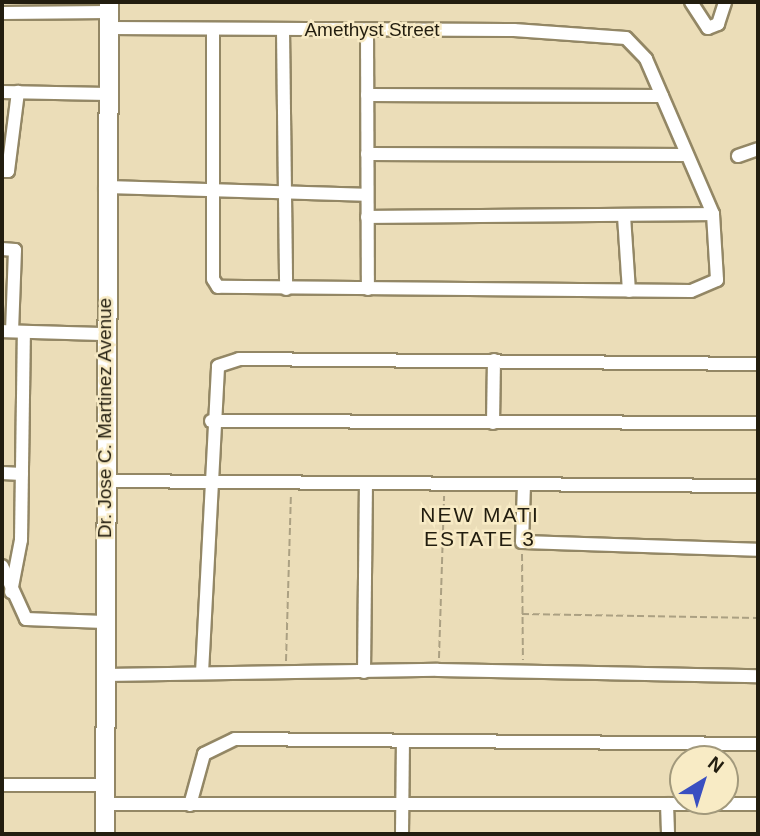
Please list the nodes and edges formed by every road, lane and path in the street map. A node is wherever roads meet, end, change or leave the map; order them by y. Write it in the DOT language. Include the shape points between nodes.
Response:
graph roads {
  1 [pos="691,2"];
  2 [pos="725,2"];
  3 [pos="23,7"];
  4 [pos="2,13"];
  5 [pos="109,14"];
  6 [pos="213,30"];
  7 [pos="283,30"];
  8 [pos="367,31"];
  9 [pos="2,92"];
  10 [pos="18,92"];
  11 [pos="108,94"];
  12 [pos="367,95"];
  13 [pos="662,96"];
  14 [pos="758,149"];
  15 [pos="367,154"];
  16 [pos="687,155"];
  17 [pos="738,156"];
  18 [pos="2,170"];
  19 [pos="106,187"];
  20 [pos="213,191"];
  21 [pos="285,193"];
  22 [pos="367,195"];
  23 [pos="713,214"];
  24 [pos="624,216"];
  25 [pos="367,217"];
  26 [pos="2,249"];
  27 [pos="286,289"];
  28 [pos="368,289"];
  29 [pos="629,291"];
  30 [pos="13,331"];
  31 [pos="104,334"];
  32 [pos="494,360"];
  33 [pos="758,364"];
  34 [pos="211,421"];
  35 [pos="493,423"];
  36 [pos="758,423"];
  37 [pos="2,473"];
  38 [pos="22,474"];
  39 [pos="105,481"];
  40 [pos="209,483"];
  41 [pos="291,484"];
  42 [pos="366,484"];
  43 [pos="444,485"];
  44 [pos="524,485"];
  45 [pos="758,486"];
  46 [pos="522,542"];
  47 [pos="758,550"];
  48 [pos="2,566"];
  49 [pos="11,592"];
  50 [pos="522,614"];
  51 [pos="758,618"];
  52 [pos="104,622"];
  53 [pos="438,670"];
  54 [pos="523,671"];
  55 [pos="364,672"];
  56 [pos="202,673"];
  57 [pos="286,673"];
  58 [pos="105,675"];
  59 [pos="758,677"];
  60 [pos="403,741"];
  61 [pos="758,744"];
  62 [pos="2,785"];
  63 [pos="105,785"];
  64 [pos="105,804"];
  65 [pos="402,804"];
  66 [pos="667,804"];
  67 [pos="758,804"];
  68 [pos="190,805"];
  69 [pos="105,834"];
  70 [pos="402,834"];
  71 [pos="668,834"];
  1 -- 2 [label="street" via="708,28 718,24"];
  3 -- 4 [label="street, Amethyst Street"];
  3 -- 5 [label="street, Amethyst Street"];
  5 -- 6 [label="street, Amethyst Street"];
  5 -- 11 [label="street, Dr. Jose C. Martinez Avenue"];
  6 -- 7 [label="street, Amethyst Street"];
  6 -- 20 [label="street"];
  7 -- 8 [label="street, Amethyst Street"];
  7 -- 21 [label="street"];
  8 -- 12 [label="street"];
  8 -- 13 [label="street, Amethyst Street" via="514,30 634,43"];
  9 -- 10 [label="street"];
  10 -- 11 [label="street"];
  10 -- 18 [label="street" via="8,171"];
  11 -- 19 [label="street, Dr. Jose C. Martinez Avenue"];
  12 -- 13 [label="street"];
  12 -- 15 [label="street"];
  13 -- 16 [label="street"];
  14 -- 17 [label="street"];
  15 -- 16 [label="street"];
  15 -- 22 [label="street"];
  16 -- 23 [label="street"];
  19 -- 20 [label="street"];
  19 -- 31 [label="street, Dr. Jose C. Martinez Avenue"];
  20 -- 21 [label="street"];
  20 -- 27 [label="street" via="215,283 224,289"];
  21 -- 22 [label="street"];
  21 -- 27 [label="street"];
  22 -- 25 [label="street"];
  23 -- 24 [label="street"];
  23 -- 29 [label="street" via="719,272 711,286"];
  24 -- 25 [label="street"];
  24 -- 29 [label="street"];
  25 -- 28 [label="street"];
  26 -- 30 [label="street" via="15,250"];
  27 -- 28 [label="street"];
  28 -- 29 [label="street"];
  30 -- 31 [label="street"];
  30 -- 38 [label="street"];
  31 -- 39 [label="street, Dr. Jose C. Martinez Avenue"];
  32 -- 33 [label="street"];
  32 -- 34 [label="street" via="226,362 214,374"];
  32 -- 35 [label="street"];
  34 -- 35 [label="street"];
  34 -- 40 [label="street"];
  35 -- 36 [label="street"];
  37 -- 38 [label="street"];
  38 -- 49 [label="street" via="20,559"];
  39 -- 40 [label="street"];
  39 -- 52 [label="street, Dr. Jose C. Martinez Avenue"];
  40 -- 41 [label="street"];
  40 -- 56 [label="street"];
  41 -- 42 [label="street"];
  41 -- 57 [label="path"];
  42 -- 43 [label="street"];
  42 -- 55 [label="street"];
  43 -- 44 [label="street"];
  43 -- 53 [label="path"];
  44 -- 45 [label="street"];
  44 -- 46 [label="street"];
  46 -- 47 [label="street"];
  46 -- 50 [label="path"];
  48 -- 49 [label="street"];
  49 -- 52 [label="street" via="19,612 33,622"];
  50 -- 51 [label="path"];
  50 -- 54 [label="path"];
  52 -- 58 [label="street, Dr. Jose C. Martinez Avenue"];
  53 -- 54 [label="street"];
  53 -- 55 [label="street"];
  54 -- 59 [label="street"];
  55 -- 57 [label="street"];
  56 -- 57 [label="street"];
  56 -- 58 [label="street"];
  58 -- 63 [label="street, Dr. Jose C. Martinez Avenue"];
  60 -- 61 [label="street"];
  60 -- 65 [label="street"];
  60 -- 68 [label="street" via="221,741 204,754"];
  62 -- 63 [label="street"];
  63 -- 64 [label="street, Dr. Jose C. Martinez Avenue"];
  64 -- 68 [label="street"];
  64 -- 69 [label="street, Dr. Jose C. Martinez Avenue"];
  65 -- 66 [label="street"];
  65 -- 68 [label="street"];
  65 -- 70 [label="street"];
  66 -- 67 [label="street"];
  66 -- 71 [label="street"];
}
